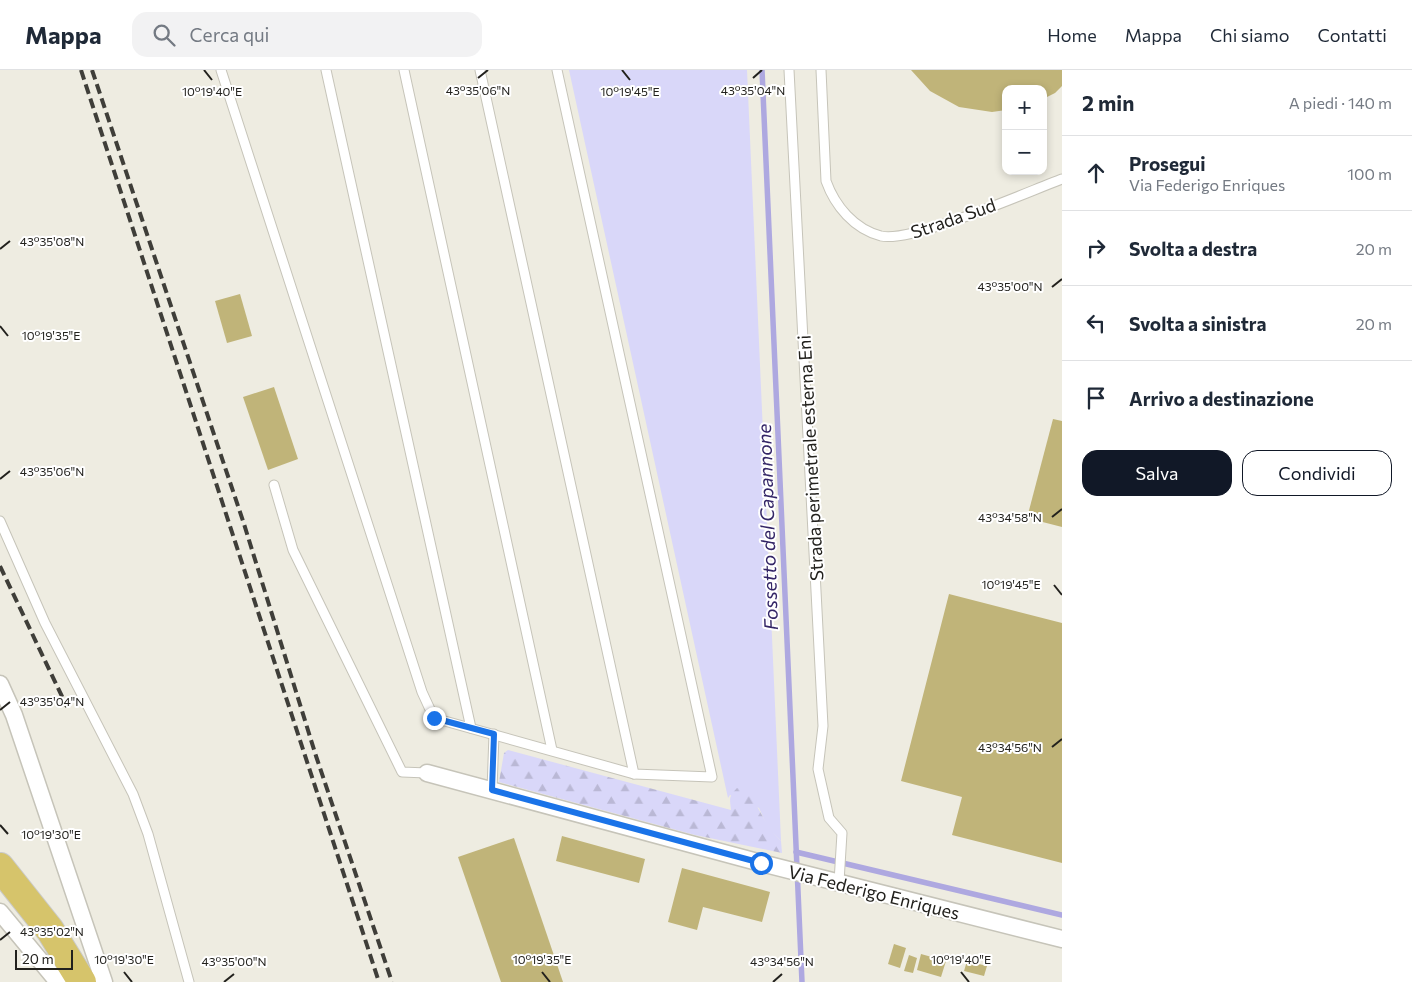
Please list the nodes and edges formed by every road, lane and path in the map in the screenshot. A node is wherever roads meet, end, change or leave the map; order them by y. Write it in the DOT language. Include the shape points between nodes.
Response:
graph roads {
  1 [pos="221,70"];
  2 [pos="326,70"];
  3 [pos="404,70"];
  4 [pos="480,70"];
  5 [pos="557,70"];
  6 [pos="789,70"];
  7 [pos="821,70"];
  8 [pos="1062,179"];
  9 [pos="274,484"];
  10 [pos="0,521"];
  11 [pos="0,684"];
  12 [pos="471,728"];
  13 [pos="494,734"];
  14 [pos="552,750"];
  15 [pos="426,772"];
  16 [pos="634,774"];
  17 [pos="492,790"];
  18 [pos="0,867"];
  19 [pos="836,877"];
  20 [pos="0,912"];
  21 [pos="1062,939"];
  22 [pos="58,982"];
  23 [pos="82,982"];
  24 [pos="104,982"];
  25 [pos="189,982"];
  1 -- 12 [label="lane" via="422,692 434,718"];
  2 -- 12 [label="lane"];
  3 -- 14 [label="lane"];
  4 -- 16 [label="lane"];
  5 -- 16 [label="lane" via="712,777"];
  6 -- 19 [label="lane, Strada perimetrale esterna Eni" via="823,716 818,769 829,818 842,833"];
  7 -- 8 [label="lane, Strada Sud" via="826,181 841,210 881,236 900,236 926,230"];
  9 -- 15 [label="lane" via="293,550 402,772"];
  10 -- 25 [label="lane" via="45,623 133,794 148,834"];
  11 -- 24 [label="street" via="21,733"];
  12 -- 13 [label="lane"];
  13 -- 14 [label="lane"];
  13 -- 17 [label="lane"];
  14 -- 16 [label="lane"];
  15 -- 17 [label="street, Via Federigo Enriques"];
  17 -- 19 [label="street, Via Federigo Enriques" via="761,863"];
  18 -- 23 [label="highway" via="50,930"];
  19 -- 21 [label="street, Via Federigo Enriques"];
  20 -- 22 [label="street"];
}
